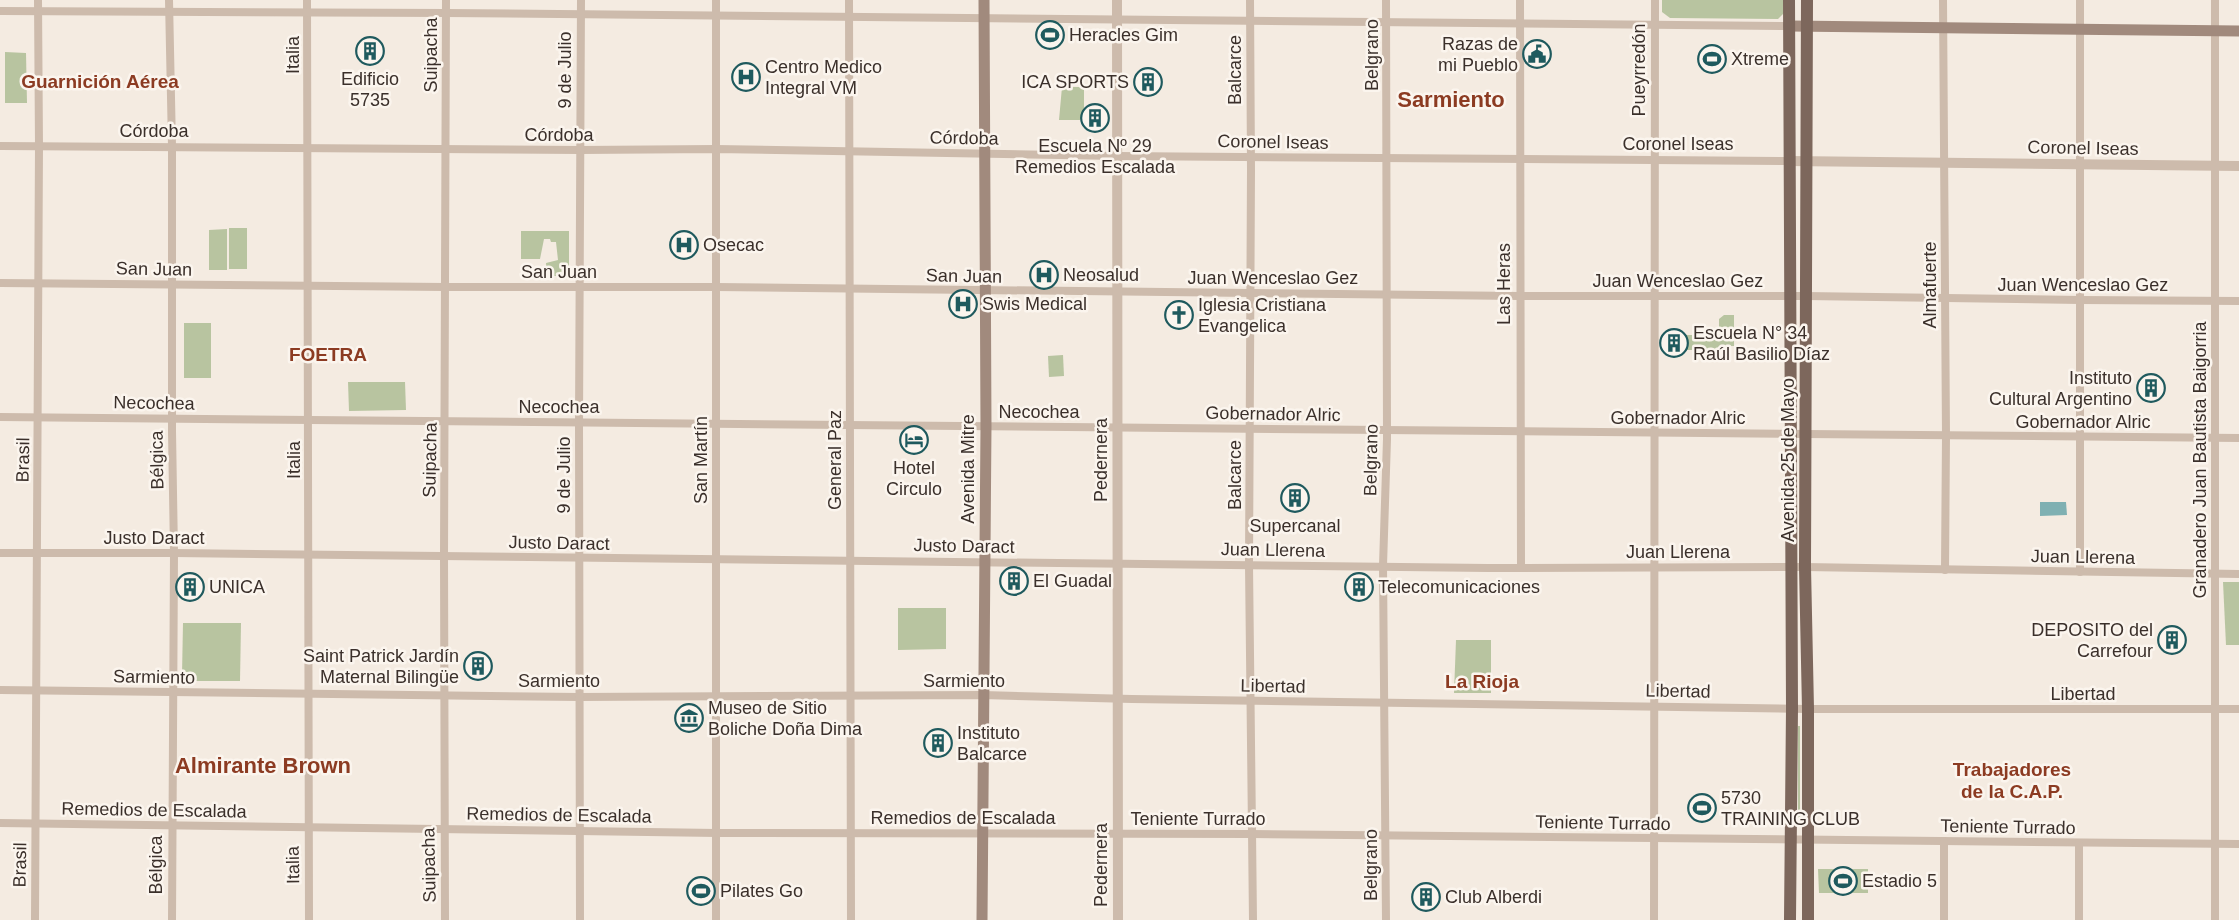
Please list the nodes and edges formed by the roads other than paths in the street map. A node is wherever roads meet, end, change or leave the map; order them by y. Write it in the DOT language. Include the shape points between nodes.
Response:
graph roads {
  1 [pos="38,0"];
  2 [pos="169,0"];
  3 [pos="308,0"];
  4 [pos="446,0"];
  5 [pos="581,0"];
  6 [pos="716,0"];
  7 [pos="849,0"];
  8 [pos="984,0"];
  9 [pos="1117,0"];
  10 [pos="1250,0"];
  11 [pos="1386,0"];
  12 [pos="1520,0"];
  13 [pos="1655,0"];
  14 [pos="1789,0"];
  15 [pos="1807,0"];
  16 [pos="1943,0"];
  17 [pos="2080,0"];
  18 [pos="2215,0"];
  19 [pos="0,11"];
  20 [pos="38,11"];
  21 [pos="307,12"];
  22 [pos="169,13"];
  23 [pos="446,13"];
  24 [pos="581,14"];
  25 [pos="716,15"];
  26 [pos="849,16"];
  27 [pos="984,18"];
  28 [pos="1117,20"];
  29 [pos="1250,21"];
  30 [pos="1386,22"];
  31 [pos="1519,23"];
  32 [pos="1655,25"];
  33 [pos="1789,26"];
  34 [pos="1807,27"];
  35 [pos="1944,28"];
  36 [pos="2079,30"];
  37 [pos="2215,31"];
  38 [pos="2239,31"];
  39 [pos="0,146"];
  40 [pos="40,146"];
  41 [pos="172,146"];
  42 [pos="308,147"];
  43 [pos="445,149"];
  44 [pos="716,149"];
  45 [pos="580,150"];
  46 [pos="849,150"];
  47 [pos="985,154"];
  48 [pos="1118,156"];
  49 [pos="1251,158"];
  50 [pos="1387,159"];
  51 [pos="1519,160"];
  52 [pos="1654,160"];
  53 [pos="1789,161"];
  54 [pos="1807,161"];
  55 [pos="1944,163"];
  56 [pos="2080,164"];
  57 [pos="2216,166"];
  58 [pos="2239,166"];
  59 [pos="0,282"];
  60 [pos="39,283"];
  61 [pos="171,284"];
  62 [pos="308,286"];
  63 [pos="445,287"];
  64 [pos="579,287"];
  65 [pos="716,287"];
  66 [pos="850,289"];
  67 [pos="1117,291"];
  68 [pos="984,292"];
  69 [pos="1251,293"];
  70 [pos="1387,294"];
  71 [pos="1520,296"];
  72 [pos="1654,296"];
  73 [pos="1790,296"];
  74 [pos="1806,296"];
  75 [pos="1945,298"];
  76 [pos="2080,300"];
  77 [pos="2215,300"];
  78 [pos="2239,301"];
  79 [pos="0,417"];
  80 [pos="38,418"];
  81 [pos="172,418"];
  82 [pos="309,421"];
  83 [pos="445,422"];
  84 [pos="579,422"];
  85 [pos="716,423"];
  86 [pos="850,425"];
  87 [pos="986,426"];
  88 [pos="1117,427"];
  89 [pos="1250,428"];
  90 [pos="1386,430"];
  91 [pos="1520,431"];
  92 [pos="1655,434"];
  93 [pos="1790,434"];
  94 [pos="1806,435"];
  95 [pos="1946,436"];
  96 [pos="2079,437"];
  97 [pos="2215,438"];
  98 [pos="2239,438"];
  99 [pos="0,553"];
  100 [pos="36,553"];
  101 [pos="174,553"];
  102 [pos="309,555"];
  103 [pos="444,556"];
  104 [pos="579,558"];
  105 [pos="716,559"];
  106 [pos="850,560"];
  107 [pos="985,561"];
  108 [pos="1117,563"];
  109 [pos="1249,564"];
  110 [pos="1383,566"];
  111 [pos="1654,567"];
  112 [pos="1790,567"];
  113 [pos="1804,567"];
  114 [pos="1521,568"];
  115 [pos="1945,570"];
  116 [pos="2080,572"];
  117 [pos="2214,574"];
  118 [pos="2239,574"];
  119 [pos="0,690"];
  120 [pos="37,690"];
  121 [pos="174,692"];
  122 [pos="309,694"];
  123 [pos="444,694"];
  124 [pos="716,695"];
  125 [pos="983,695"];
  126 [pos="579,696"];
  127 [pos="851,696"];
  128 [pos="1117,699"];
  129 [pos="1252,701"];
  130 [pos="1384,703"];
  131 [pos="1654,706"];
  132 [pos="1792,708"];
  133 [pos="1808,709"];
  134 [pos="2214,709"];
  135 [pos="2239,709"];
  136 [pos="0,823"];
  137 [pos="36,823"];
  138 [pos="171,826"];
  139 [pos="308,827"];
  140 [pos="444,829"];
  141 [pos="581,830"];
  142 [pos="851,832"];
  143 [pos="982,832"];
  144 [pos="717,833"];
  145 [pos="1117,834"];
  146 [pos="1252,834"];
  147 [pos="1385,836"];
  148 [pos="1654,839"];
  149 [pos="1791,839"];
  150 [pos="1808,840"];
  151 [pos="1944,841"];
  152 [pos="2079,843"];
  153 [pos="2215,844"];
  154 [pos="2239,844"];
  155 [pos="35,920"];
  156 [pos="172,920"];
  157 [pos="309,920"];
  158 [pos="445,920"];
  159 [pos="580,920"];
  160 [pos="716,920"];
  161 [pos="851,920"];
  162 [pos="982,920"];
  163 [pos="1118,920"];
  164 [pos="1253,920"];
  165 [pos="1386,920"];
  166 [pos="1654,920"];
  167 [pos="1790,920"];
  168 [pos="1808,920"];
  169 [pos="1944,920"];
  170 [pos="2079,920"];
  171 [pos="2215,920"];
  1 -- 20 [label="street, Brasil"];
  2 -- 22 [label="street, Bélgica"];
  3 -- 21 [label="street, Italia"];
  4 -- 23 [label="street, Suipacha"];
  5 -- 24 [label="street, 9 de Julio"];
  6 -- 25 [label="street, San Martín"];
  7 -- 26 [label="street, General Paz"];
  8 -- 27 [label="main road, Avenida Mitre"];
  9 -- 28 [label="street, Pedernera"];
  10 -- 29 [label="street, Balcarce"];
  11 -- 30 [label="street, Belgrano"];
  12 -- 31 [label="street, Las Heras"];
  13 -- 32 [label="street, Pueyrredón"];
  14 -- 33 [label="main road, Avenida 25 de Mayo"];
  15 -- 34 [label="main road, Avenida 25 de Mayo"];
  16 -- 35 [label="street, Almafuerte"];
  17 -- 36 [label="street"];
  18 -- 37 [label="street, Granadero Juan Bautista Baigorria"];
  19 -- 20 [label="street"];
  20 -- 22 [label="street"];
  20 -- 40 [label="street, Brasil"];
  21 -- 22 [label="street"];
  21 -- 23 [label="street"];
  21 -- 42 [label="street, Italia"];
  22 -- 41 [label="street, Bélgica"];
  23 -- 24 [label="street"];
  23 -- 43 [label="street, Suipacha"];
  24 -- 25 [label="street"];
  24 -- 45 [label="street, 9 de Julio"];
  25 -- 26 [label="street"];
  25 -- 44 [label="street, San Martín"];
  26 -- 27 [label="street"];
  26 -- 46 [label="street, General Paz"];
  27 -- 28 [label="street"];
  27 -- 47 [label="main road, Avenida Mitre"];
  28 -- 29 [label="street"];
  28 -- 48 [label="street, Pedernera"];
  29 -- 30 [label="street"];
  29 -- 49 [label="street, Balcarce"];
  30 -- 31 [label="street"];
  30 -- 50 [label="street, Belgrano"];
  31 -- 32 [label="street"];
  31 -- 51 [label="street, Las Heras"];
  32 -- 33 [label="street"];
  32 -- 52 [label="street, Pueyrredón"];
  33 -- 34 [label="main road"];
  33 -- 53 [label="main road, Avenida 25 de Mayo"];
  34 -- 35 [label="main road"];
  34 -- 54 [label="main road, Avenida 25 de Mayo"];
  35 -- 36 [label="main road"];
  35 -- 55 [label="street, Almafuerte"];
  36 -- 37 [label="main road"];
  36 -- 56 [label="street"];
  37 -- 38 [label="main road"];
  37 -- 57 [label="street, Granadero Juan Bautista Baigorria"];
  39 -- 40 [label="street, Córdoba"];
  40 -- 41 [label="street, Córdoba"];
  40 -- 60 [label="street, Brasil"];
  41 -- 42 [label="street, Córdoba"];
  41 -- 61 [label="street, Bélgica"];
  42 -- 43 [label="street, Córdoba"];
  42 -- 62 [label="street, Italia"];
  43 -- 45 [label="street, Córdoba"];
  43 -- 63 [label="street, Suipacha"];
  44 -- 45 [label="street, Córdoba"];
  44 -- 46 [label="street, Córdoba"];
  44 -- 65 [label="street, San Martín"];
  45 -- 64 [label="street, 9 de Julio"];
  46 -- 47 [label="street, Córdoba"];
  46 -- 66 [label="street, General Paz"];
  47 -- 48 [label="street, Córdoba"];
  47 -- 68 [label="main road, Avenida Mitre"];
  48 -- 49 [label="street, Coronel Iseas"];
  48 -- 67 [label="street, Pedernera"];
  49 -- 50 [label="street, Coronel Iseas"];
  49 -- 69 [label="street, Balcarce"];
  50 -- 51 [label="street, Coronel Iseas"];
  50 -- 70 [label="street, Belgrano"];
  51 -- 52 [label="street, Coronel Iseas"];
  51 -- 71 [label="street, Las Heras"];
  52 -- 53 [label="street, Coronel Iseas"];
  52 -- 72 [label="street, Pueyrredón"];
  53 -- 54 [label="street, Coronel Iseas"];
  53 -- 73 [label="main road, Avenida 25 de Mayo"];
  54 -- 55 [label="street, Coronel Iseas"];
  54 -- 74 [label="main road, Avenida 25 de Mayo"];
  55 -- 56 [label="street, Coronel Iseas"];
  55 -- 75 [label="street, Almafuerte"];
  56 -- 57 [label="street, Coronel Iseas"];
  56 -- 76 [label="street"];
  57 -- 58 [label="street, Coronel Iseas"];
  57 -- 77 [label="street, Granadero Juan Bautista Baigorria"];
  59 -- 60 [label="street, San Juan"];
  60 -- 61 [label="street, San Juan"];
  60 -- 80 [label="street, Brasil"];
  61 -- 62 [label="street, San Juan"];
  61 -- 81 [label="street, Bélgica"];
  62 -- 63 [label="street, San Juan"];
  62 -- 82 [label="street, Italia"];
  63 -- 64 [label="street, San Juan"];
  63 -- 83 [label="street, Suipacha"];
  64 -- 65 [label="street, San Juan"];
  64 -- 84 [label="street, 9 de Julio"];
  65 -- 66 [label="street, San Juan"];
  65 -- 85 [label="street, San Martín"];
  66 -- 68 [label="street, San Juan"];
  66 -- 86 [label="street, General Paz"];
  67 -- 68 [label="street, San Juan"];
  67 -- 69 [label="street, Juan Wenceslao Gez"];
  67 -- 88 [label="street, Pedernera"];
  68 -- 87 [label="main road, Avenida Mitre"];
  69 -- 70 [label="street, Juan Wenceslao Gez"];
  69 -- 89 [label="street, Balcarce"];
  70 -- 71 [label="street, Juan Wenceslao Gez"];
  70 -- 90 [label="street, Belgrano"];
  71 -- 72 [label="street, Juan Wenceslao Gez"];
  71 -- 91 [label="street, Las Heras"];
  72 -- 73 [label="street, Juan Wenceslao Gez"];
  72 -- 92 [label="street, Pueyrredón"];
  73 -- 74 [label="street, Juan Wenceslao Gez"];
  73 -- 93 [label="main road, Avenida 25 de Mayo"];
  74 -- 75 [label="street, Juan Wenceslao Gez"];
  74 -- 94 [label="main road, Avenida 25 de Mayo"];
  75 -- 76 [label="street, Juan Wenceslao Gez"];
  75 -- 95 [label="street, Almafuerte"];
  76 -- 77 [label="street, Juan Wenceslao Gez"];
  76 -- 96 [label="street"];
  77 -- 78 [label="street, Juan Wenceslao Gez"];
  77 -- 97 [label="street, Granadero Juan Bautista Baigorria"];
  79 -- 80 [label="street, Necochea"];
  80 -- 81 [label="street, Necochea"];
  80 -- 100 [label="street, Brasil"];
  81 -- 82 [label="street, Necochea"];
  81 -- 101 [label="street, Bélgica"];
  82 -- 83 [label="street, Necochea"];
  82 -- 102 [label="street, Italia"];
  83 -- 84 [label="street, Necochea"];
  83 -- 103 [label="street, Suipacha"];
  84 -- 85 [label="street, Necochea"];
  84 -- 104 [label="street, 9 de Julio"];
  85 -- 86 [label="street, Necochea"];
  85 -- 105 [label="street, San Martín"];
  86 -- 87 [label="street, Necochea"];
  86 -- 106 [label="street, General Paz"];
  87 -- 88 [label="street, Necochea"];
  87 -- 107 [label="main road, Avenida Mitre"];
  88 -- 89 [label="street, Gobernador Alric"];
  88 -- 108 [label="street, Pedernera"];
  89 -- 90 [label="street, Gobernador Alric"];
  89 -- 109 [label="street, Balcarce"];
  90 -- 91 [label="street, Gobernador Alric"];
  90 -- 110 [label="street, Belgrano"];
  91 -- 92 [label="street, Gobernador Alric"];
  91 -- 114 [label="street, Las Heras"];
  92 -- 93 [label="street, Gobernador Alric"];
  92 -- 111 [label="street, Pueyrredón"];
  93 -- 94 [label="street, Gobernador Alric"];
  93 -- 112 [label="main road, Avenida 25 de Mayo"];
  94 -- 95 [label="street, Gobernador Alric"];
  94 -- 113 [label="main road, Avenida 25 de Mayo"];
  95 -- 96 [label="street, Gobernador Alric"];
  95 -- 115 [label="street, Almafuerte"];
  96 -- 97 [label="street, Gobernador Alric"];
  96 -- 116 [label="street"];
  97 -- 98 [label="street, Gobernador Alric"];
  97 -- 117 [label="street, Granadero Juan Bautista Baigorria"];
  99 -- 100 [label="street, Justo Daract"];
  100 -- 101 [label="street, Justo Daract"];
  100 -- 120 [label="street, Brasil"];
  101 -- 102 [label="street, Justo Daract"];
  101 -- 121 [label="street, Bélgica"];
  102 -- 103 [label="street, Justo Daract"];
  102 -- 122 [label="street, Italia"];
  103 -- 104 [label="street, Justo Daract"];
  103 -- 123 [label="street, Suipacha"];
  104 -- 105 [label="street, Justo Daract"];
  104 -- 126 [label="street, 9 de Julio"];
  105 -- 106 [label="street, Justo Daract"];
  105 -- 124 [label="street, San Martín"];
  106 -- 107 [label="street, Justo Daract"];
  106 -- 127 [label="street, General Paz"];
  107 -- 108 [label="street, Justo Daract"];
  107 -- 125 [label="main road, Avenida Mitre"];
  108 -- 109 [label="street, Juan Llerena"];
  108 -- 128 [label="street, Pedernera"];
  109 -- 110 [label="street, Juan Llerena"];
  109 -- 129 [label="street, Balcarce"];
  110 -- 114 [label="street, Juan Llerena"];
  110 -- 130 [label="street, Belgrano"];
  111 -- 112 [label="street, Juan Llerena"];
  111 -- 114 [label="street, Juan Llerena"];
  111 -- 131 [label="street, Pueyrredón"];
  112 -- 113 [label="street, Juan Llerena"];
  112 -- 132 [label="main road, Avenida 25 de Mayo"];
  113 -- 115 [label="street, Juan Llerena"];
  113 -- 133 [label="main road, Avenida 25 de Mayo"];
  115 -- 116 [label="street, Juan Llerena"];
  116 -- 117 [label="street, Juan Llerena"];
  117 -- 118 [label="street, Juan Llerena"];
  117 -- 134 [label="street, Granadero Juan Bautista Baigorria"];
  119 -- 120 [label="street, Sarmiento"];
  120 -- 121 [label="street, Sarmiento"];
  120 -- 137 [label="street, Brasil"];
  121 -- 122 [label="street, Sarmiento"];
  121 -- 138 [label="street, Bélgica"];
  122 -- 123 [label="street, Sarmiento"];
  122 -- 139 [label="street, Italia"];
  123 -- 126 [label="street, Sarmiento"];
  123 -- 140 [label="street, Suipacha"];
  124 -- 126 [label="street, Sarmiento"];
  124 -- 127 [label="street, Sarmiento"];
  124 -- 144 [label="street, San Martín"];
  125 -- 127 [label="street, Sarmiento"];
  125 -- 128 [label="street, Sarmiento"];
  125 -- 143 [label="main road, Avenida Mitre"];
  126 -- 141 [label="street, 9 de Julio"];
  127 -- 142 [label="street, General Paz"];
  128 -- 129 [label="street, Libertad"];
  128 -- 145 [label="street, Pedernera"];
  129 -- 130 [label="street, Libertad"];
  129 -- 146 [label="street, Balcarce"];
  130 -- 131 [label="street, Libertad"];
  130 -- 147 [label="street, Belgrano"];
  131 -- 132 [label="street, Libertad"];
  131 -- 148 [label="street, Pueyrredón"];
  132 -- 133 [label="street, Libertad"];
  132 -- 149 [label="main road, Avenida 25 de Mayo"];
  133 -- 134 [label="street, Libertad"];
  133 -- 150 [label="main road, Avenida 25 de Mayo"];
  134 -- 135 [label="street, Libertad"];
  134 -- 153 [label="street, Granadero Juan Bautista Baigorria"];
  136 -- 137 [label="street, Remedios de Escalada"];
  137 -- 138 [label="street, Remedios de Escalada"];
  137 -- 155 [label="street, Brasil"];
  138 -- 139 [label="street, Remedios de Escalada"];
  138 -- 156 [label="street, Bélgica"];
  139 -- 140 [label="street, Remedios de Escalada"];
  139 -- 157 [label="street, Italia"];
  140 -- 141 [label="street, Remedios de Escalada"];
  140 -- 158 [label="street, Suipacha"];
  141 -- 144 [label="street, Remedios de Escalada"];
  141 -- 159 [label="street, 9 de Julio"];
  142 -- 143 [label="street, Remedios de Escalada"];
  142 -- 144 [label="street, Remedios de Escalada"];
  142 -- 161 [label="street, General Paz"];
  143 -- 145 [label="street, Remedios de Escalada"];
  143 -- 162 [label="main road, Avenida Mitre"];
  144 -- 160 [label="street, San Martín"];
  145 -- 146 [label="street, Teniente Turrado"];
  145 -- 163 [label="street, Pedernera"];
  146 -- 147 [label="street, Teniente Turrado"];
  146 -- 164 [label="street, Balcarce"];
  147 -- 148 [label="street, Teniente Turrado"];
  147 -- 165 [label="street, Belgrano"];
  148 -- 149 [label="street, Teniente Turrado"];
  148 -- 166 [label="street, Pueyrredón"];
  149 -- 150 [label="street, Teniente Turrado"];
  149 -- 167 [label="main road, Avenida 25 de Mayo"];
  150 -- 151 [label="street, Teniente Turrado"];
  150 -- 168 [label="main road, Avenida 25 de Mayo"];
  151 -- 152 [label="street, Teniente Turrado"];
  151 -- 169 [label="street"];
  152 -- 153 [label="street, Teniente Turrado"];
  152 -- 170 [label="street"];
  153 -- 154 [label="street, Teniente Turrado"];
  153 -- 171 [label="street, Granadero Juan Bautista Baigorria"];
}
